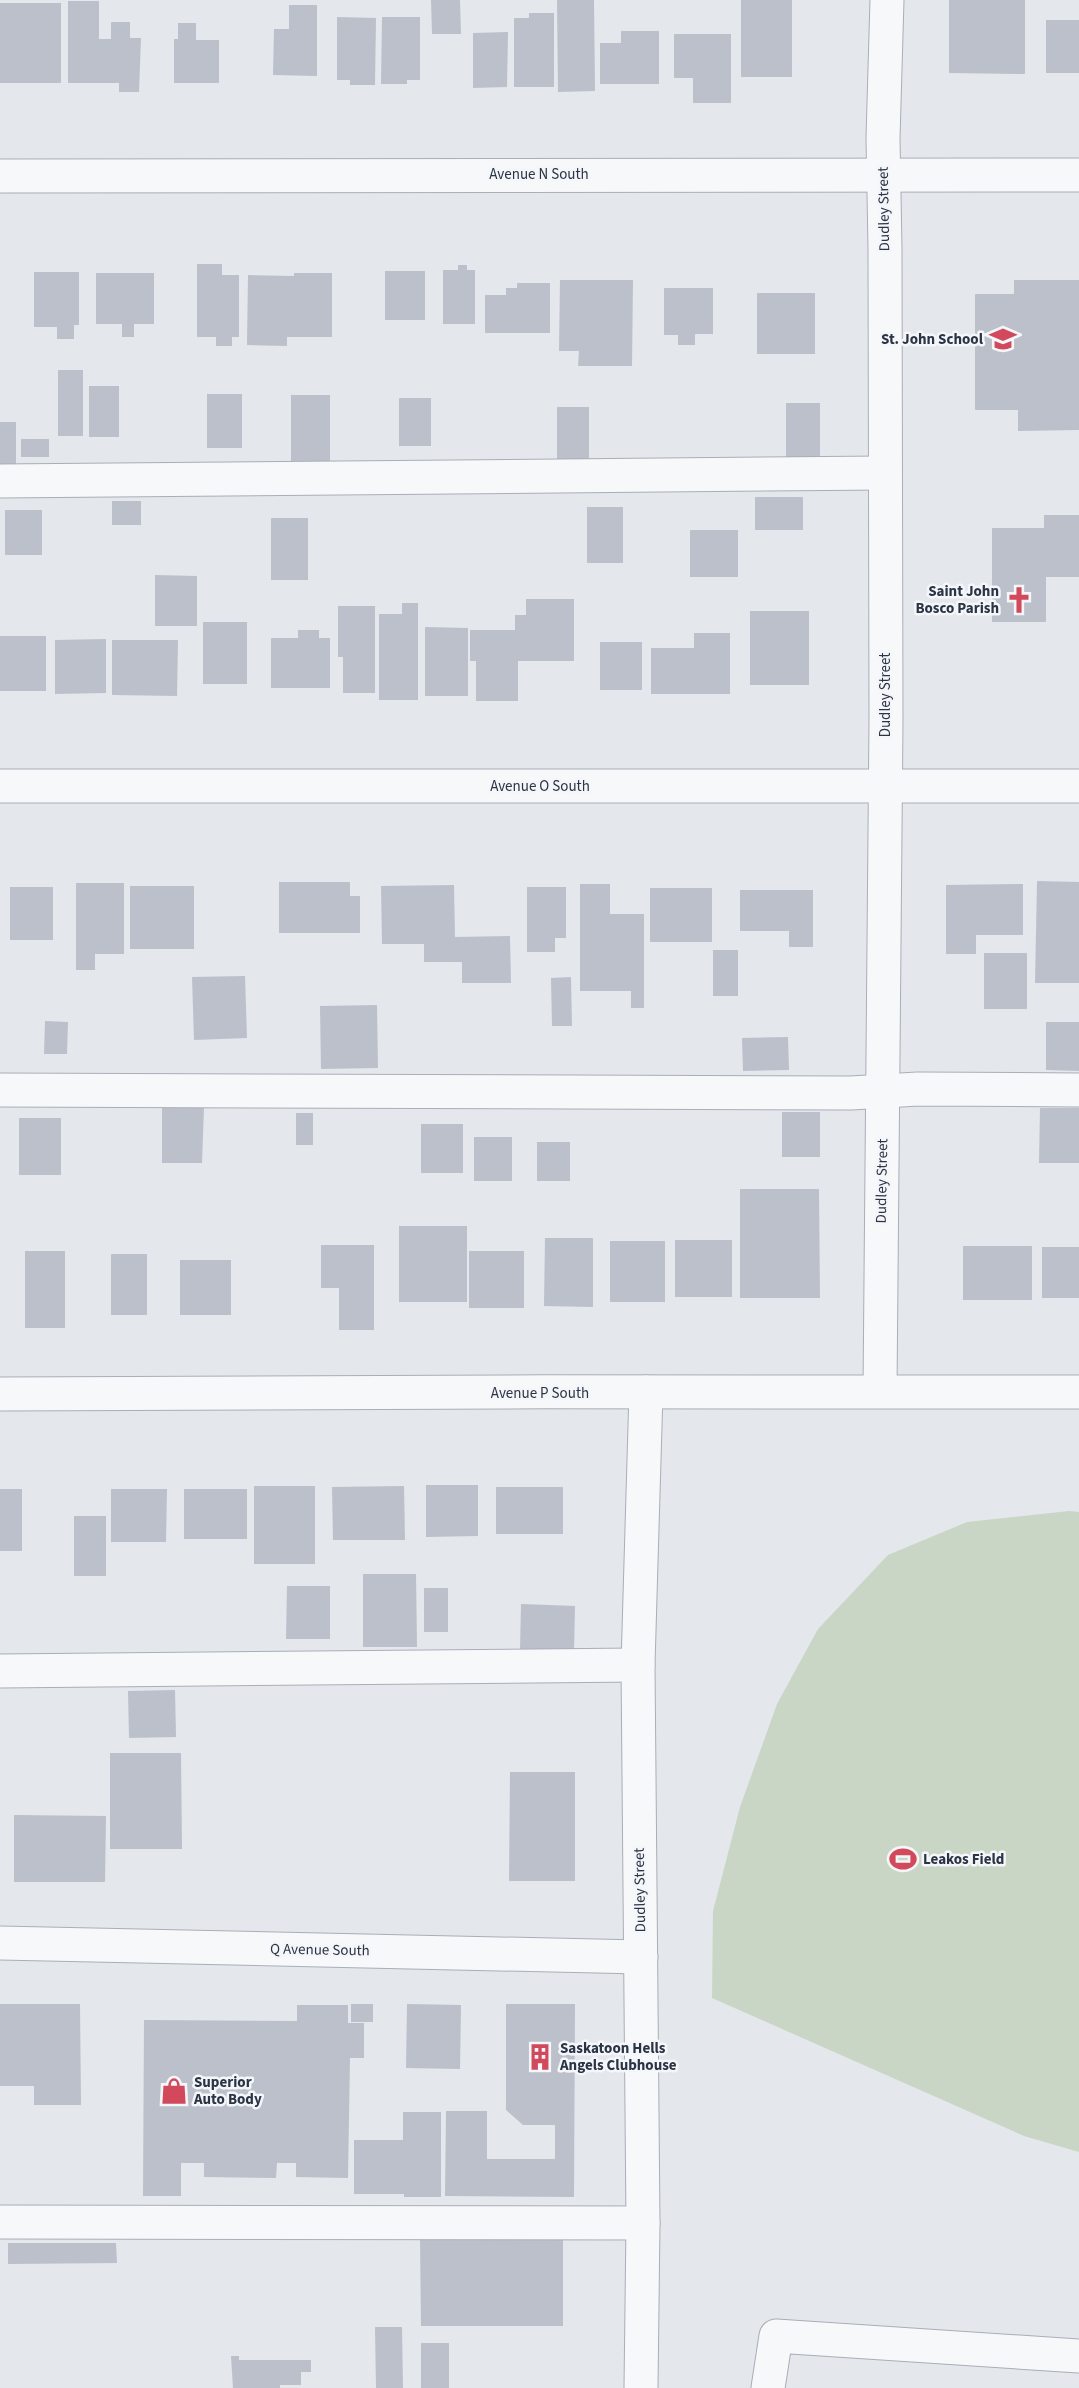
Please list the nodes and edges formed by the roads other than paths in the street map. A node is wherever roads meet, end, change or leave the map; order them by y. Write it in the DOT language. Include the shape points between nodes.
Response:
graph roads {
  1 [pos="887,0"];
  2 [pos="883,174"];
  3 [pos="1079,175"];
  4 [pos="0,176"];
  5 [pos="885,473"];
  6 [pos="0,481"];
  7 [pos="0,786"];
  8 [pos="885,786"];
  9 [pos="1079,786"];
  10 [pos="0,1090"];
  11 [pos="1079,1090"];
  12 [pos="884,1091"];
  13 [pos="880,1391"];
  14 [pos="646,1392"];
  15 [pos="1079,1392"];
  16 [pos="0,1394"];
  17 [pos="638,1665"];
  18 [pos="0,1671"];
  19 [pos="0,1943"];
  20 [pos="641,1957"];
  21 [pos="0,2222"];
  22 [pos="643,2223"];
  23 [pos="1079,2356"];
  24 [pos="641,2388"];
  25 [pos="768,2388"];
  1 -- 2 [label="street, Dudley Street"];
  2 -- 3 [label="street, Avenue N South"];
  2 -- 4 [label="street, Avenue N South"];
  2 -- 5 [label="street, Dudley Street"];
  5 -- 6 [label="street"];
  5 -- 8 [label="street, Dudley Street"];
  7 -- 8 [label="street, Avenue O South"];
  8 -- 9 [label="street, Avenue O South"];
  8 -- 12 [label="street, Dudley Street"];
  10 -- 12 [label="street"];
  11 -- 12 [label="street"];
  12 -- 13 [label="street, Dudley Street"];
  13 -- 14 [label="street, Avenue P South"];
  13 -- 15 [label="street, Avenue P South"];
  14 -- 16 [label="street, Avenue P South"];
  14 -- 17 [label="street, Dudley Street"];
  17 -- 18 [label="street"];
  17 -- 20 [label="street, Dudley Street"];
  19 -- 20 [label="street, Q Avenue South"];
  20 -- 22 [label="street, Dudley Street"];
  21 -- 22 [label="street"];
  22 -- 24 [label="street, Dudley Street"];
  23 -- 25 [label="street" via="776,2336"];
}
